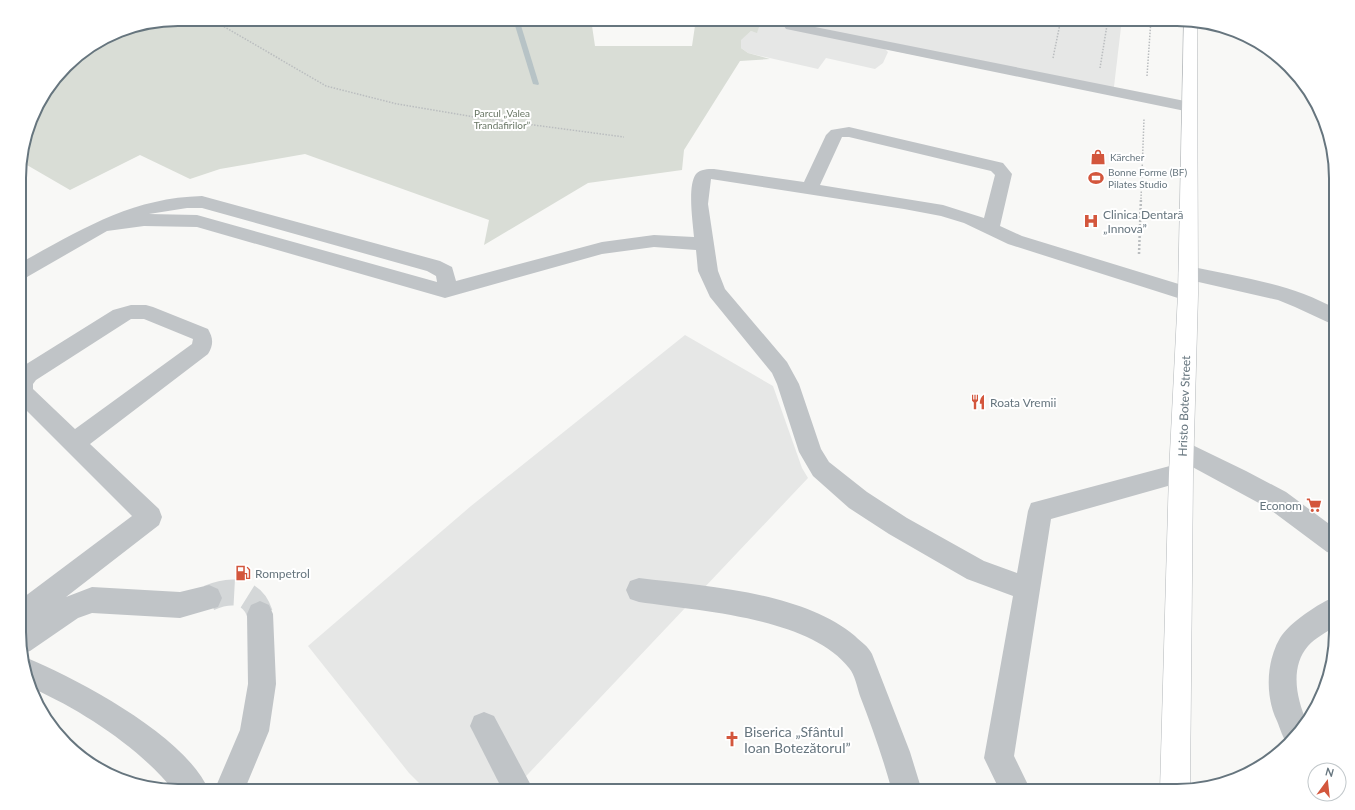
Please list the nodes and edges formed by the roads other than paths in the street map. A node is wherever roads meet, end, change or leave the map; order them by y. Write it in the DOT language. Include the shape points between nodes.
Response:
graph roads {
  1 [pos="791,26"];
  2 [pos="1190,26"];
  3 [pos="1190,107"];
  4 [pos="810,189"];
  5 [pos="990,228"];
  6 [pos="705,244"];
  7 [pos="26,269"];
  8 [pos="1188,273"];
  9 [pos="1188,294"];
  10 [pos="1329,315"];
  11 [pos="26,377"];
  12 [pos="26,396"];
  13 [pos="74,443"];
  14 [pos="1182,461"];
  15 [pos="1329,539"];
  16 [pos="639,590"];
  17 [pos="1027,590"];
  18 [pos="209,598"];
  19 [pos="26,612"];
  20 [pos="260,614"];
  21 [pos="1329,615"];
  22 [pos="26,637"];
  23 [pos="32,674"];
  24 [pos="484,726"];
  25 [pos="1295,728"];
  26 [pos="188,784"];
  27 [pos="232,784"];
  28 [pos="515,784"];
  29 [pos="904,784"];
  30 [pos="1012,784"];
  31 [pos="1175,784"];
  1 -- 3 [label="street" via="891,44"];
  2 -- 3 [label="main road, Hristo Botev Street"];
  3 -- 8 [label="main road, Hristo Botev Street"];
  4 -- 5 [label="street" via="943,211"];
  4 -- 5 [label="street" via="832,138 837,133 849,132 997,167 1004,174"];
  4 -- 6 [label="street" via="707,174 703,177 699,204"];
  5 -- 9 [label="street" via="1015,240"];
  6 -- 7 [label="street" via="654,240 602,248 445,291 197,221 144,220 103,226"];
  6 -- 17 [label="street" via="708,271 717,292 780,368 811,452 821,469 858,500 898,526 976,570"];
  8 -- 9 [label="main road, Hristo Botev Street"];
  8 -- 10 [label="street" via="1295,299"];
  9 -- 14 [label="main road, Hristo Botev Street"];
  11 -- 13 [label="street" via="120,315 131,312 146,312 201,334 201,348"];
  12 -- 13 [label="street"];
  13 -- 19 [label="street" via="150,517"];
  14 -- 15 [label="street" via="1245,482 1277,500"];
  14 -- 17 [label="street" via="1040,512"];
  14 -- 31 [label="main road, Hristo Botev Street"];
  16 -- 29 [label="street" via="771,610 837,637 859,658 900,763"];
  17 -- 30 [label="street" via="999,758"];
  18 -- 22 [label="street" via="180,605 92,600 69,609"];
  20 -- 27 [label="street" via="262,684 248,748"];
  21 -- 25 [label="street" via="1300,635 1290,648 1282,678 1286,709"];
  23 -- 26 [label="street" via="109,717 158,752"];
  24 -- 28 [label="street"];
}
